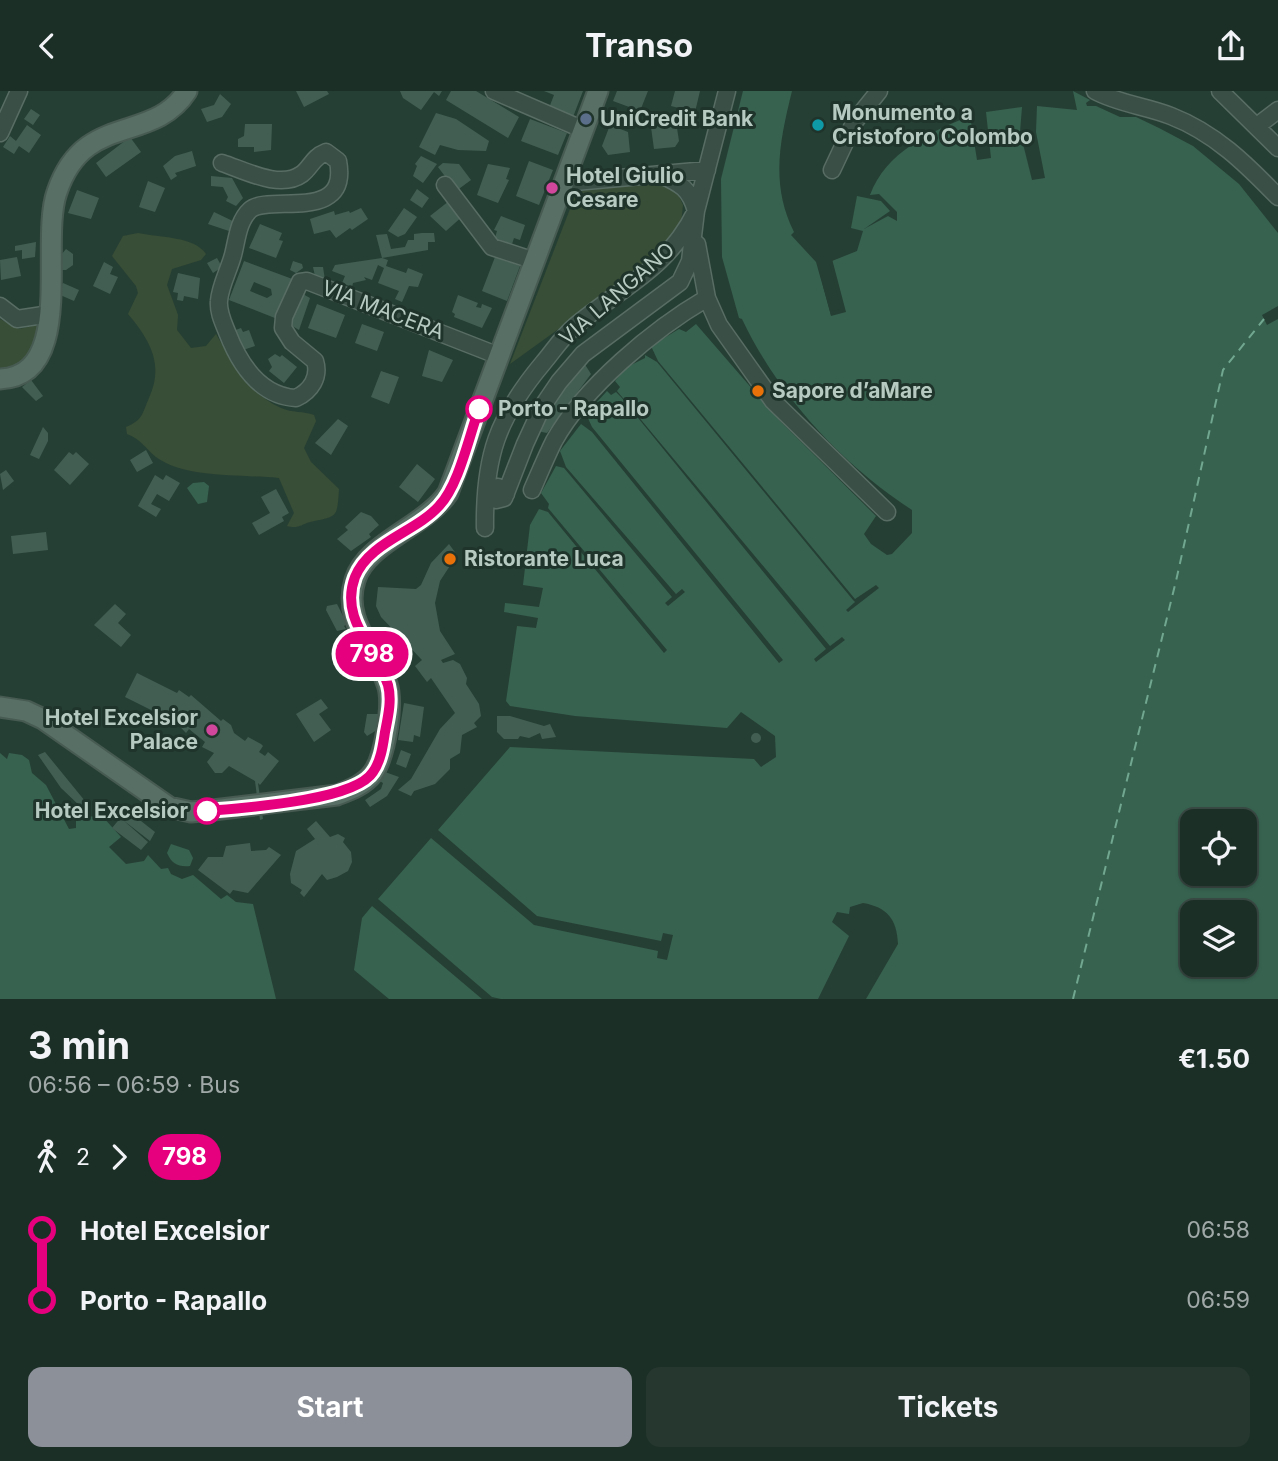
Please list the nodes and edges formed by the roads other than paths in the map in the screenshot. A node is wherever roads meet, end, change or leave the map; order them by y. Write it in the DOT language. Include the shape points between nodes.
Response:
graph roads {
  1 [pos="19,91"];
  2 [pos="187,91"];
  3 [pos="494,91"];
  4 [pos="598,91"];
  5 [pos="727,91"];
  6 [pos="879,91"];
  7 [pos="1095,91"];
  8 [pos="1223,92"];
  9 [pos="1278,110"];
  10 [pos="1257,126"];
  11 [pos="584,129"];
  12 [pos="0,133"];
  13 [pos="1278,148"];
  14 [pos="222,163"];
  15 [pos="707,170"];
  16 [pos="832,170"];
  17 [pos="661,175"];
  18 [pos="564,183"];
  19 [pos="445,185"];
  20 [pos="1278,197"];
  21 [pos="696,211"];
  22 [pos="695,233"];
  23 [pos="535,261"];
  24 [pos="707,298"];
  25 [pos="0,306"];
  26 [pos="50,314"];
  27 [pos="499,356"];
  28 [pos="0,379"];
  29 [pos="532,490"];
  30 [pos="887,512"];
  31 [pos="0,708"];
  1 -- 12 [label="street"];
  2 -- 26 [label="main road" via="152,121 97,140 67,169 55,195 50,225"];
  3 -- 11 [label="street"];
  4 -- 11 [label="main road"];
  5 -- 15 [label="street, VIA LANGANO"];
  6 -- 16 [label="street" via="855,121"];
  7 -- 20 [label="street" via="1202,131 1228,148"];
  8 -- 10 [label="street"];
  9 -- 10 [label="street"];
  10 -- 13 [label="street"];
  11 -- 18 [label="main road"];
  14 -- 27 [label="street, VIA MACERA" via="266,179 288,179 304,173 326,152 338,161 334,187 317,201 301,206 257,206 240,227 220,294 220,313 240,362 265,387 296,398 307,393 317,376 315,361 283,328 295,288 307,281"];
  15 -- 17 [label="street"];
  15 -- 21 [label="street, VIA LANGANO"];
  17 -- 18 [label="street"];
  17 -- 21 [label="street" via="683,185"];
  18 -- 23 [label="main road"];
  19 -- 23 [label="street" via="492,247"];
  21 -- 22 [label="street, VIA LANGANO"];
  21 -- 22 [label="street, VIA LANGANO" via="684,236 662,262 574,327 524,386 503,421 488,463 495,492 542,407 583,354 680,282"];
  22 -- 24 [label="street"];
  23 -- 27 [label="main road"];
  24 -- 29 [label="street" via="609,370 555,440"];
  24 -- 30 [label="street" via="719,325 773,401"];
  25 -- 26 [label="street" via="17,319"];
  26 -- 28 [label="main road" via="46,341 35,365 25,373"];
  27 -- 31 [label="main road" via="448,493 439,506 392,539 355,576 352,610 388,686 390,708 378,762 373,774 359,786 324,796 183,811 153,799 35,715"];
}
